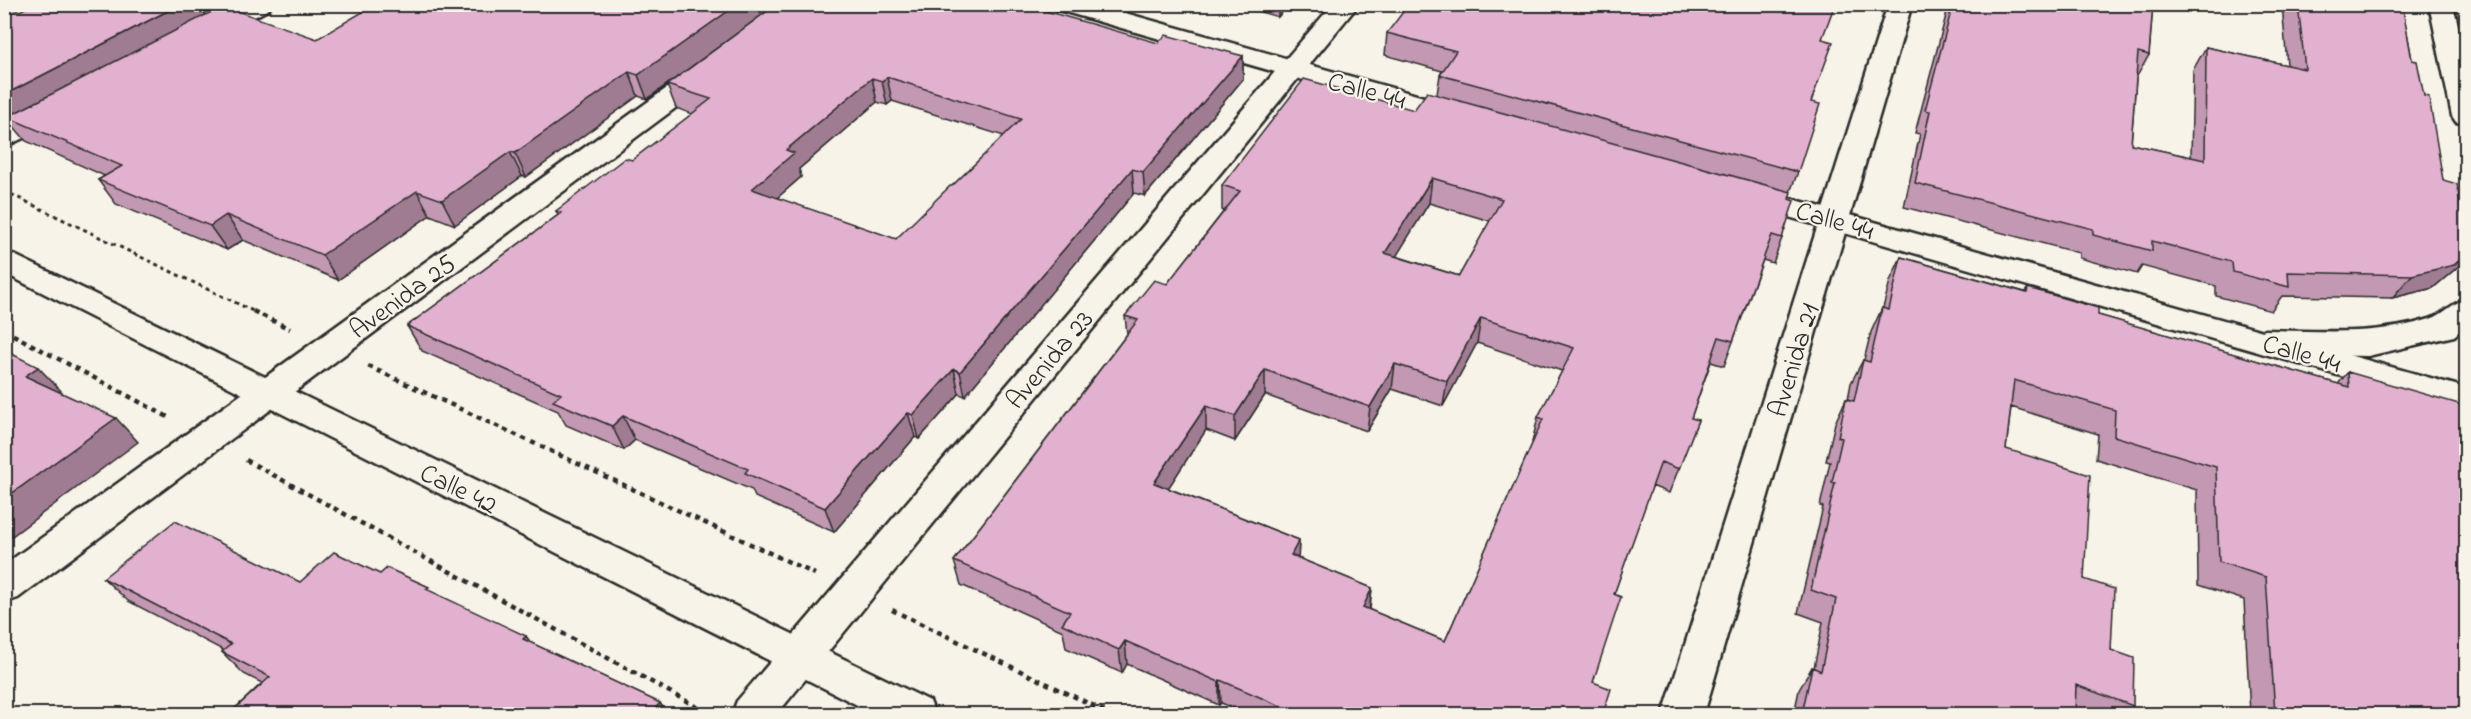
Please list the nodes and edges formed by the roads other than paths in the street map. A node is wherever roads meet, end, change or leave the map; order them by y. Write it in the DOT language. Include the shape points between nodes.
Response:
graph roads {
  1 [pos="260,4"];
  2 [pos="1064,4"];
  3 [pos="1347,4"];
  4 [pos="1900,4"];
  5 [pos="2441,4"];
  6 [pos="178,48"];
  7 [pos="732,54"];
  8 [pos="1292,69"];
  9 [pos="76,102"];
  10 [pos="2466,116"];
  11 [pos="1484,123"];
  12 [pos="4,139"];
  13 [pos="1723,189"];
  14 [pos="1836,220"];
  15 [pos="4,260"];
  16 [pos="2466,310"];
  17 [pos="2265,342"];
  18 [pos="268,394"];
  19 [pos="2466,400"];
  20 [pos="4,587"];
  21 [pos="800,657"];
  22 [pos="752,714"];
  23 [pos="915,714"];
  24 [pos="1683,714"];
  1 -- 6 [label="street"];
  2 -- 8 [label="street, Calle 44"];
  3 -- 8 [label="street, Avenida 23"];
  4 -- 14 [label="street, Avenida 21"];
  5 -- 10 [label="street"];
  7 -- 18 [label="street, Avenida 25"];
  8 -- 11 [label="street, Calle 44"];
  8 -- 21 [label="street, Avenida 23"];
  9 -- 12 [label="street"];
  13 -- 14 [label="street, Calle 44"];
  14 -- 17 [label="street, Calle 44"];
  14 -- 24 [label="street, Avenida 21"];
  15 -- 18 [label="street, Calle 42"];
  16 -- 17 [label="street" via="2443,328 2368,344"];
  17 -- 19 [label="street, Calle 44"];
  18 -- 20 [label="street, Avenida 25"];
  18 -- 21 [label="street, Calle 42"];
  21 -- 22 [label="street, Avenida 23"];
  21 -- 23 [label="street, Calle 42"];
}
